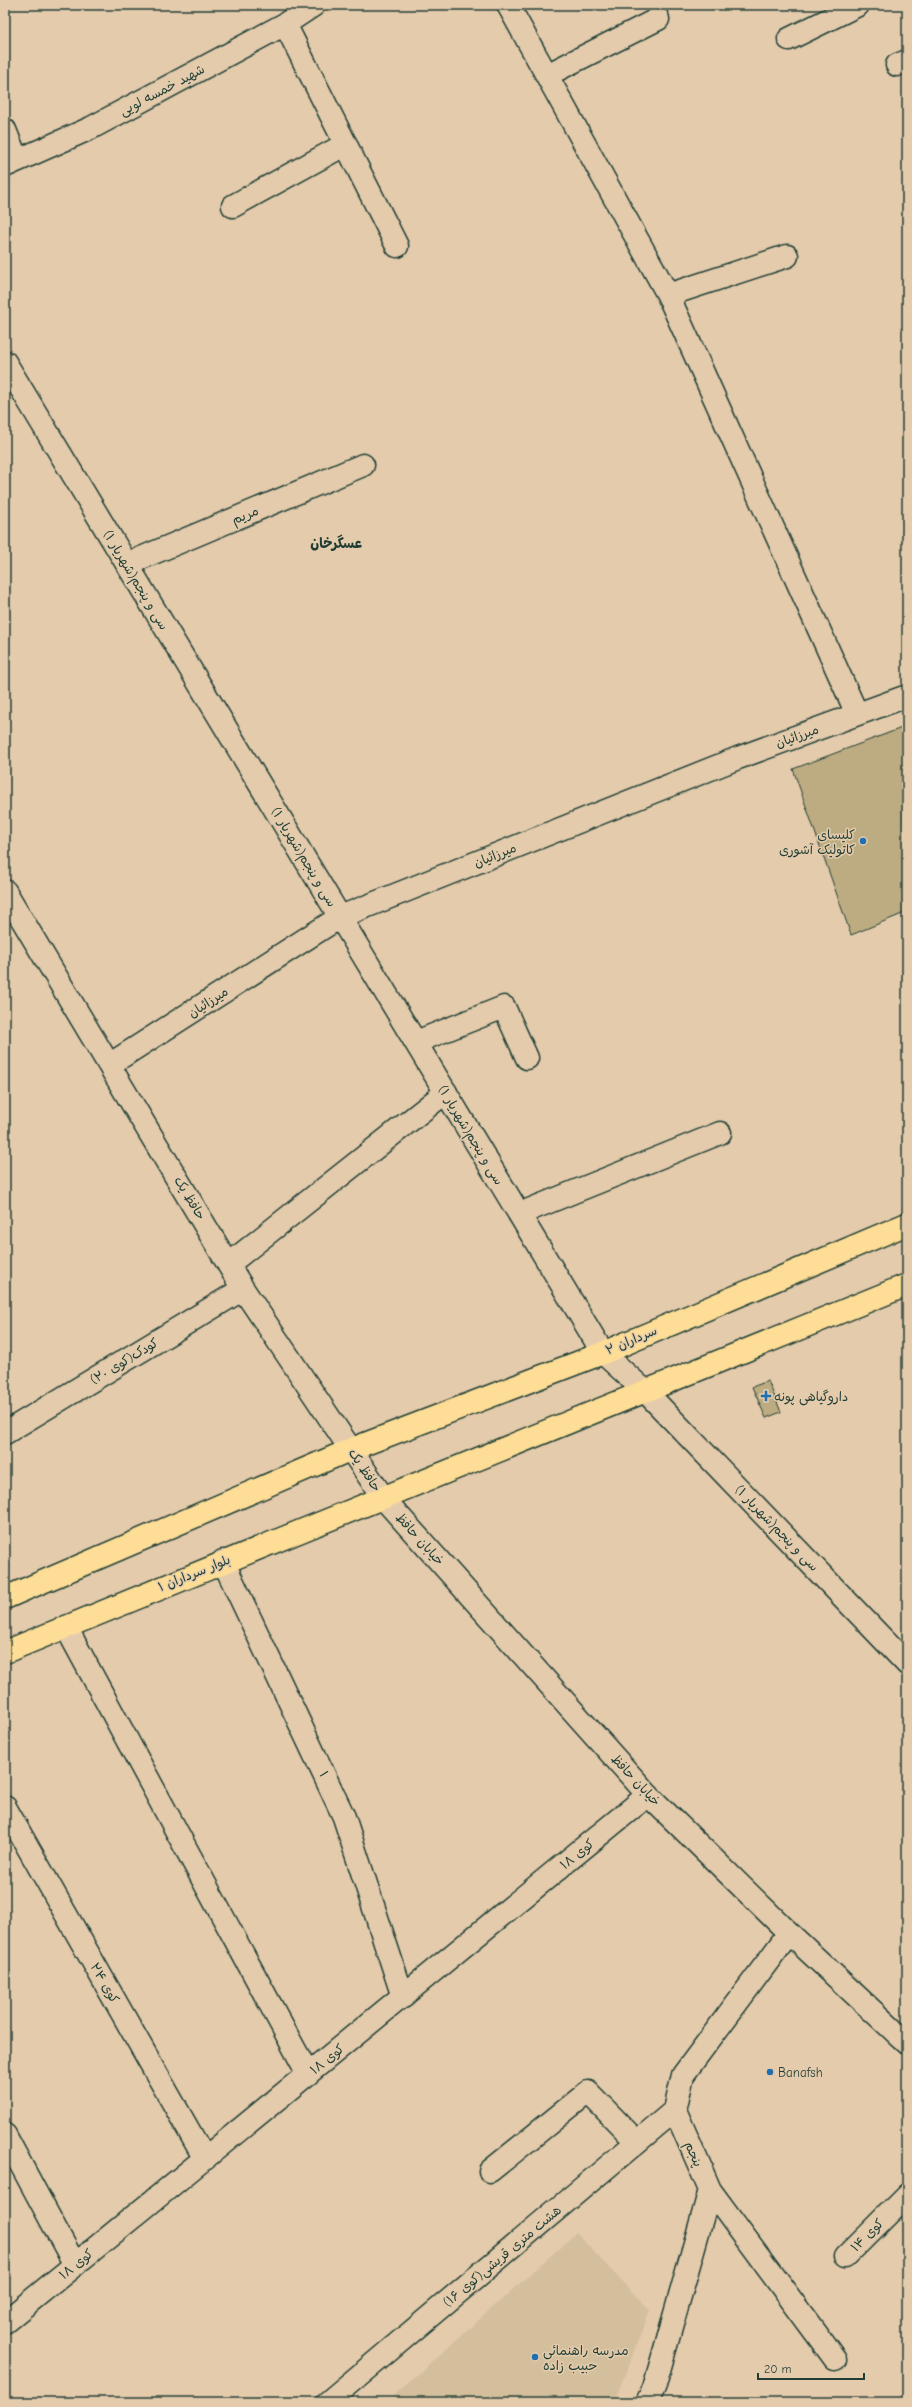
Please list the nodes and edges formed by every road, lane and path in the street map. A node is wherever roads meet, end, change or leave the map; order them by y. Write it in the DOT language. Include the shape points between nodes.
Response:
graph roads {
  1 [pos="314,5"];
  2 [pos="508,5"];
  3 [pos="858,5"];
  4 [pos="658,19"];
  5 [pos="285,24"];
  6 [pos="789,39"];
  7 [pos="547,75"];
  8 [pos="5,130"];
  9 [pos="346,144"];
  10 [pos="11,163"];
  11 [pos="233,206"];
  12 [pos="397,246"];
  13 [pos="787,256"];
  14 [pos="668,295"];
  15 [pos="5,362"];
  16 [pos="363,465"];
  17 [pos="127,564"];
  18 [pos="907,696"];
  19 [pos="858,714"];
  20 [pos="5,890"];
  21 [pos="340,917"];
  22 [pos="416,1042"];
  23 [pos="527,1058"];
  24 [pos="110,1065"];
  25 [pos="446,1092"];
  26 [pos="720,1133"];
  27 [pos="519,1214"];
  28 [pos="907,1224"];
  29 [pos="229,1264"];
  30 [pos="907,1285"];
  31 [pos="243,1288"];
  32 [pos="603,1353"];
  33 [pos="646,1392"];
  34 [pos="5,1432"];
  35 [pos="352,1449"];
  36 [pos="384,1499"];
  37 [pos="223,1561"];
  38 [pos="5,1598"];
  39 [pos="66,1627"];
  40 [pos="5,1652"];
  41 [pos="907,1664"];
  42 [pos="648,1795"];
  43 [pos="5,1807"];
  44 [pos="789,1934"];
  45 [pos="403,1996"];
  46 [pos="907,2043"];
  47 [pos="308,2074"];
  48 [pos="675,2110"];
  49 [pos="5,2136"];
  50 [pos="637,2142"];
  51 [pos="205,2159"];
  52 [pos="490,2171"];
  53 [pos="710,2190"];
  54 [pos="907,2195"];
  55 [pos="844,2258"];
  56 [pos="75,2265"];
  57 [pos="5,2322"];
  58 [pos="835,2359"];
  59 [pos="328,2402"];
  60 [pos="648,2402"];
  1 -- 5 [label="street, شهید خمسه لویی"];
  2 -- 7 [label="street"];
  3 -- 6 [label="street"];
  4 -- 7 [label="street"];
  5 -- 9 [label="street"];
  5 -- 10 [label="street, شهید خمسه لویی" via="91,128"];
  7 -- 14 [label="street"];
  8 -- 10 [label="street"];
  9 -- 11 [label="street"];
  9 -- 12 [label="street"];
  13 -- 14 [label="street"];
  14 -- 19 [label="street"];
  15 -- 17 [label="street, سی و پنجم(شهریار ۱)"];
  16 -- 17 [label="street, مریم"];
  17 -- 21 [label="street, سی و پنجم(شهریار ۱)"];
  18 -- 19 [label="street, میرزائیان"];
  19 -- 21 [label="street, میرزائیان" via="738,758"];
  20 -- 24 [label="street, حافظ یک"];
  21 -- 22 [label="street, سی و پنجم(شهریار ۱)"];
  21 -- 24 [label="street, میرزائیان"];
  22 -- 23 [label="street" via="504,1007"];
  22 -- 25 [label="street, سی و پنجم(شهریار ۱)"];
  24 -- 29 [label="street, حافظ یک"];
  25 -- 27 [label="street, سی و پنجم(شهریار ۱)"];
  25 -- 29 [label="street"];
  26 -- 27 [label="street"];
  27 -- 32 [label="street, سی و پنجم(شهریار ۱)"];
  28 -- 32 [label="main road, سرداران ۲"];
  29 -- 31 [label="street, حافظ یک"];
  30 -- 33 [label="main road"];
  31 -- 34 [label="street, کودک(کوی ۲۰)"];
  31 -- 35 [label="street, حافظ یک"];
  32 -- 33 [label="street, سی و پنجم(شهریار ۱)"];
  32 -- 35 [label="main road, سرداران ۲"];
  33 -- 36 [label="main road"];
  33 -- 41 [label="street, سی و پنجم(شهریار ۱)"];
  35 -- 36 [label="street, حافظ یک"];
  35 -- 38 [label="main road"];
  36 -- 37 [label="main road, بلوار سرداران ۱"];
  36 -- 42 [label="street, خیابان حافظ"];
  37 -- 39 [label="main road, بلوار سرداران ۱"];
  37 -- 45 [label="street, ۱" via="344,1816"];
  39 -- 40 [label="main road, بلوار سرداران ۱"];
  39 -- 47 [label="street"];
  42 -- 44 [label="street, خیابان حافظ"];
  42 -- 45 [label="street, کوی ۱۸"];
  43 -- 51 [label="street, کوی ۲۴"];
  44 -- 46 [label="street, خیابان حافظ"];
  44 -- 48 [label="street" via="683,2075"];
  45 -- 47 [label="street, کوی ۱۸"];
  47 -- 51 [label="street, کوی ۱۸"];
  48 -- 50 [label="street, هشت متری قریشی(کوی ۱۶)"];
  48 -- 53 [label="street, پنجم"];
  49 -- 56 [label="street"];
  50 -- 52 [label="street" via="588,2092"];
  50 -- 59 [label="street, هشت متری قریشی(کوی ۱۶)"];
  51 -- 56 [label="street, کوی ۱۸"];
  53 -- 58 [label="street, پنجم"];
  53 -- 60 [label="street"];
  54 -- 55 [label="street, کوی ۱۴"];
  56 -- 57 [label="street, کوی ۱۸"];
}
